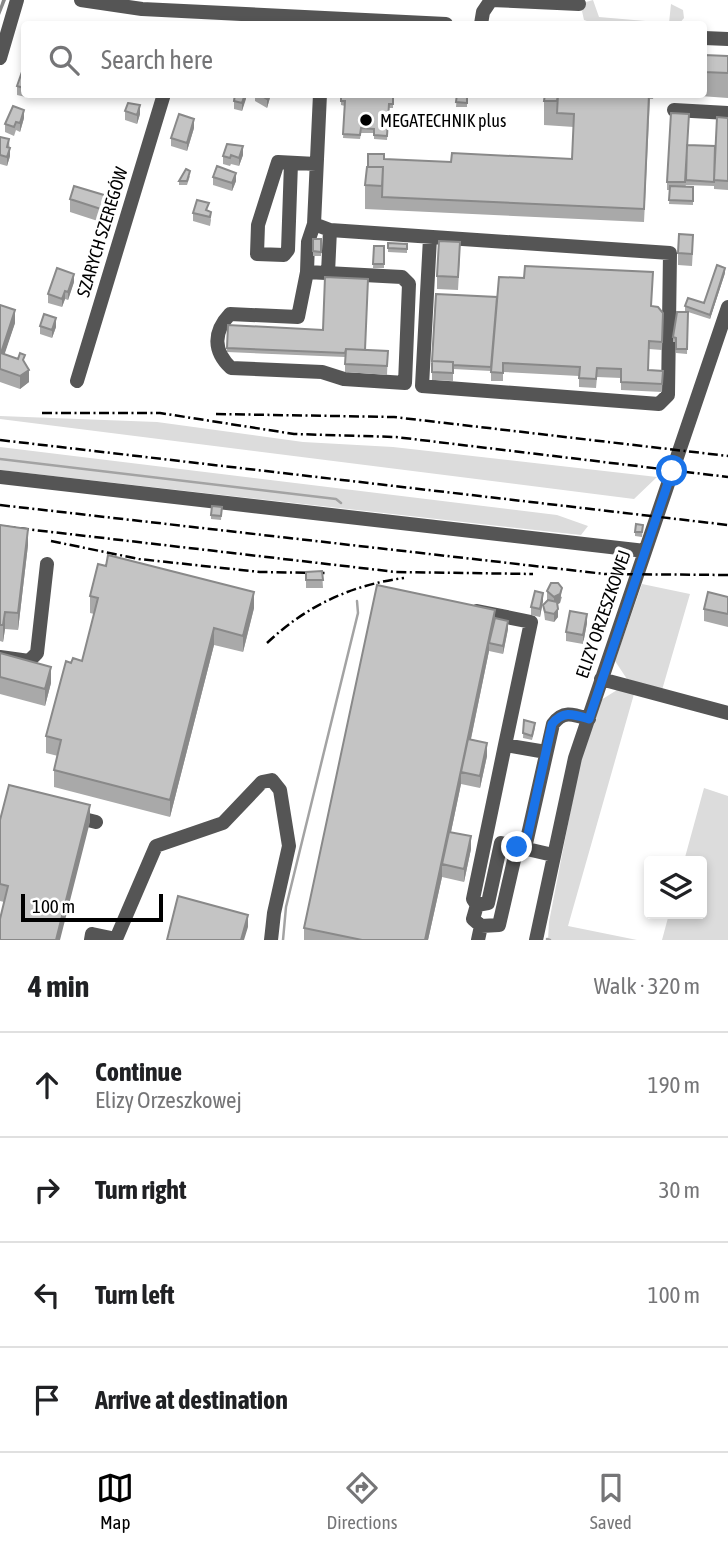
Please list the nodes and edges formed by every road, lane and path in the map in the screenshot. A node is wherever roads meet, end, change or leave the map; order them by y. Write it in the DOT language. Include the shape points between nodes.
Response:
graph roads {
  1 [pos="17,0"];
  2 [pos="81,0"];
  3 [pos="579,4"];
  4 [pos="187,18"];
  5 [pos="323,21"];
  6 [pos="482,21"];
  7 [pos="707,38"];
  8 [pos="728,39"];
  9 [pos="0,58"];
  10 [pos="163,98"];
  11 [pos="320,98"];
  12 [pos="674,110"];
  13 [pos="728,113"];
  14 [pos="291,163"];
  15 [pos="316,164"];
  16 [pos="314,224"];
  17 [pos="330,230"];
  18 [pos="430,238"];
  19 [pos="307,272"];
  20 [pos="328,273"];
  21 [pos="728,307"];
  22 [pos="77,382"];
  23 [pos="3,479"];
  24 [pos="645,551"];
  25 [pos="47,564"];
  26 [pos="465,609"];
  27 [pos="0,657"];
  28 [pos="601,679"];
  29 [pos="728,713"];
  30 [pos="589,719"];
  31 [pos="505,745"];
  32 [pos="546,752"];
  33 [pos="56,811"];
  34 [pos="96,822"];
  35 [pos="521,848"];
  36 [pos="553,855"];
  37 [pos="477,905"];
  38 [pos="480,933"];
  39 [pos="116,939"];
  40 [pos="91,940"];
  41 [pos="271,940"];
  42 [pos="536,940"];
  1 -- 9 [label="street"];
  2 -- 4 [label="street"];
  3 -- 6 [label="street" via="491,0"];
  4 -- 5 [label="street" via="293,16"];
  7 -- 8 [label="street"];
  10 -- 22 [label="street, SZARYCH SZEREGÓW"];
  11 -- 15 [label="street"];
  12 -- 13 [label="street"];
  14 -- 14 [label="street" via="278,162 258,225 257,254 284,255 288,250"];
  14 -- 15 [label="street"];
  15 -- 16 [label="street"];
  16 -- 17 [label="street"];
  16 -- 19 [label="street"];
  17 -- 18 [label="street"];
  17 -- 20 [label="street"];
  18 -- 18 [label="street" via="670,253 668,395 659,404 422,386"];
  19 -- 20 [label="street"];
  19 -- 20 [label="street" via="298,317 230,314 220,324 219,357 231,368 322,372 344,379 405,383 409,284 402,277"];
  21 -- 24 [label="street, ELIZY ORZESZKOWEJ"];
  23 -- 24 [label="street"];
  24 -- 28 [label="street, ELIZY ORZESZKOWEJ"];
  25 -- 27 [label="street" via="37,653 29,661"];
  26 -- 31 [label="street" via="531,622"];
  28 -- 29 [label="street"];
  28 -- 30 [label="street, ELIZY ORZESZKOWEJ"];
  30 -- 32 [label="street" via="559,715 552,724"];
  30 -- 36 [label="street, ELIZY ORZESZKOWEJ" via="569,780"];
  31 -- 32 [label="street"];
  31 -- 37 [label="street" via="473,898"];
  32 -- 35 [label="street"];
  33 -- 34 [label="street"];
  35 -- 36 [label="street"];
  35 -- 37 [label="street" via="501,843 488,903"];
  35 -- 38 [label="street" via="499,925"];
  36 -- 42 [label="street, ELIZY ORZESZKOWEJ"];
  37 -- 38 [label="street" via="474,919"];
  39 -- 40 [label="street" via="92,934"];
  39 -- 41 [label="street" via="156,846 223,823 262,782 272,780 280,790 289,846"];
}
